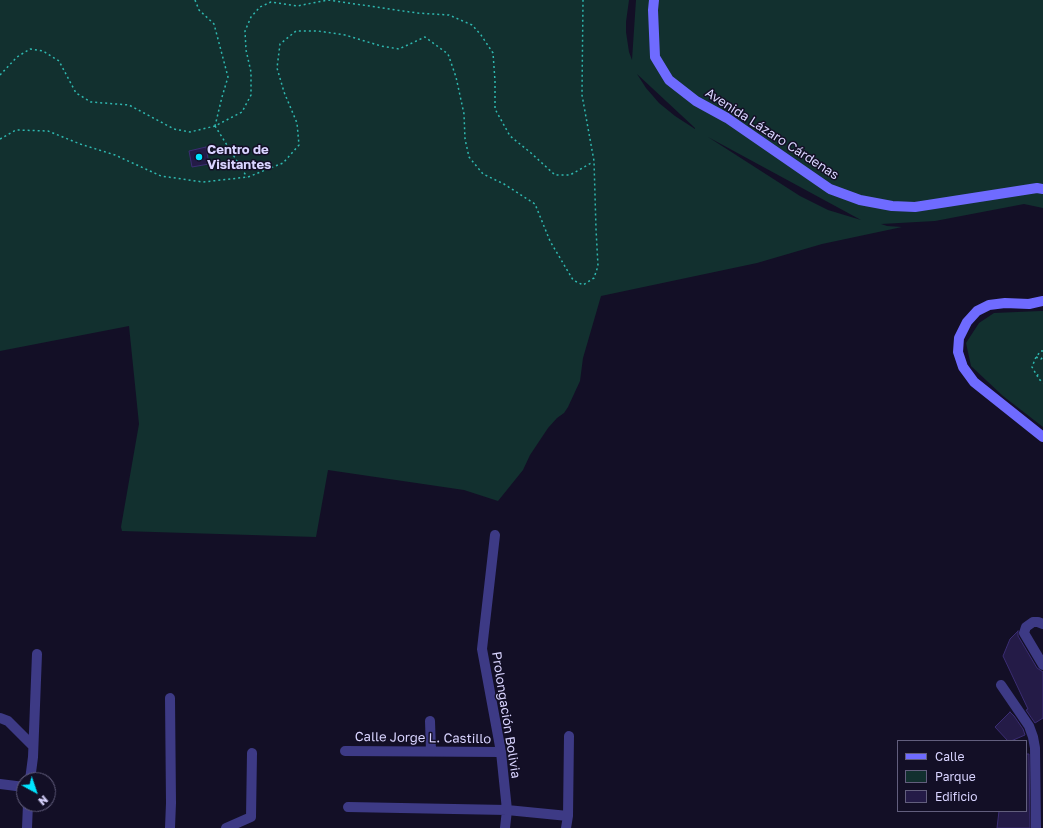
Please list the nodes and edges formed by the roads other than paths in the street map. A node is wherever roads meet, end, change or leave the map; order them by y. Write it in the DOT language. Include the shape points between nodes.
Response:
graph roads {
  1 [pos="654,0"];
  2 [pos="1043,189"];
  3 [pos="1043,301"];
  4 [pos="1043,437"];
  5 [pos="495,535"];
  6 [pos="1043,624"];
  7 [pos="37,654"];
  8 [pos="1043,665"];
  9 [pos="1001,685"];
  10 [pos="170,698"];
  11 [pos="0,718"];
  12 [pos="430,722"];
  13 [pos="569,736"];
  14 [pos="33,746"];
  15 [pos="345,751"];
  16 [pos="431,752"];
  17 [pos="501,752"];
  18 [pos="252,753"];
  19 [pos="31,772"];
  20 [pos="0,784"];
  21 [pos="16,786"];
  22 [pos="348,807"];
  23 [pos="507,810"];
  24 [pos="28,812"];
  25 [pos="568,816"];
  26 [pos="27,828"];
  27 [pos="170,828"];
  28 [pos="226,828"];
  29 [pos="505,828"];
  30 [pos="566,828"];
  31 [pos="1036,828"];
  1 -- 2 [label="main road, Avenida Lázaro Cárdenas" via="652,10 655,57 669,80 696,101 727,118 830,189 860,200 915,207"];
  3 -- 4 [label="main road" via="989,305 977,311 966,322 959,338 958,352 963,368 974,382"];
  5 -- 17 [label="street, Prolongación Bolivia" via="482,649"];
  6 -- 8 [label="street" via="1033,622 1026,627 1024,633"];
  7 -- 14 [label="street"];
  9 -- 31 [label="street" via="1034,737"];
  10 -- 27 [label="street"];
  11 -- 14 [label="street" via="8,721"];
  12 -- 16 [label="street"];
  13 -- 25 [label="street"];
  14 -- 19 [label="street"];
  15 -- 16 [label="street, Calle Jorge L. Castillo"];
  16 -- 17 [label="street, Calle Jorge L. Castillo"];
  17 -- 23 [label="street, Prolongación Bolivia"];
  18 -- 28 [label="street" via="251,817"];
  20 -- 21 [label="street"];
  22 -- 23 [label="street"];
  23 -- 25 [label="street"];
  23 -- 29 [label="street, Prolongación Bolivia"];
  24 -- 26 [label="street"];
  25 -- 30 [label="street"];
}
